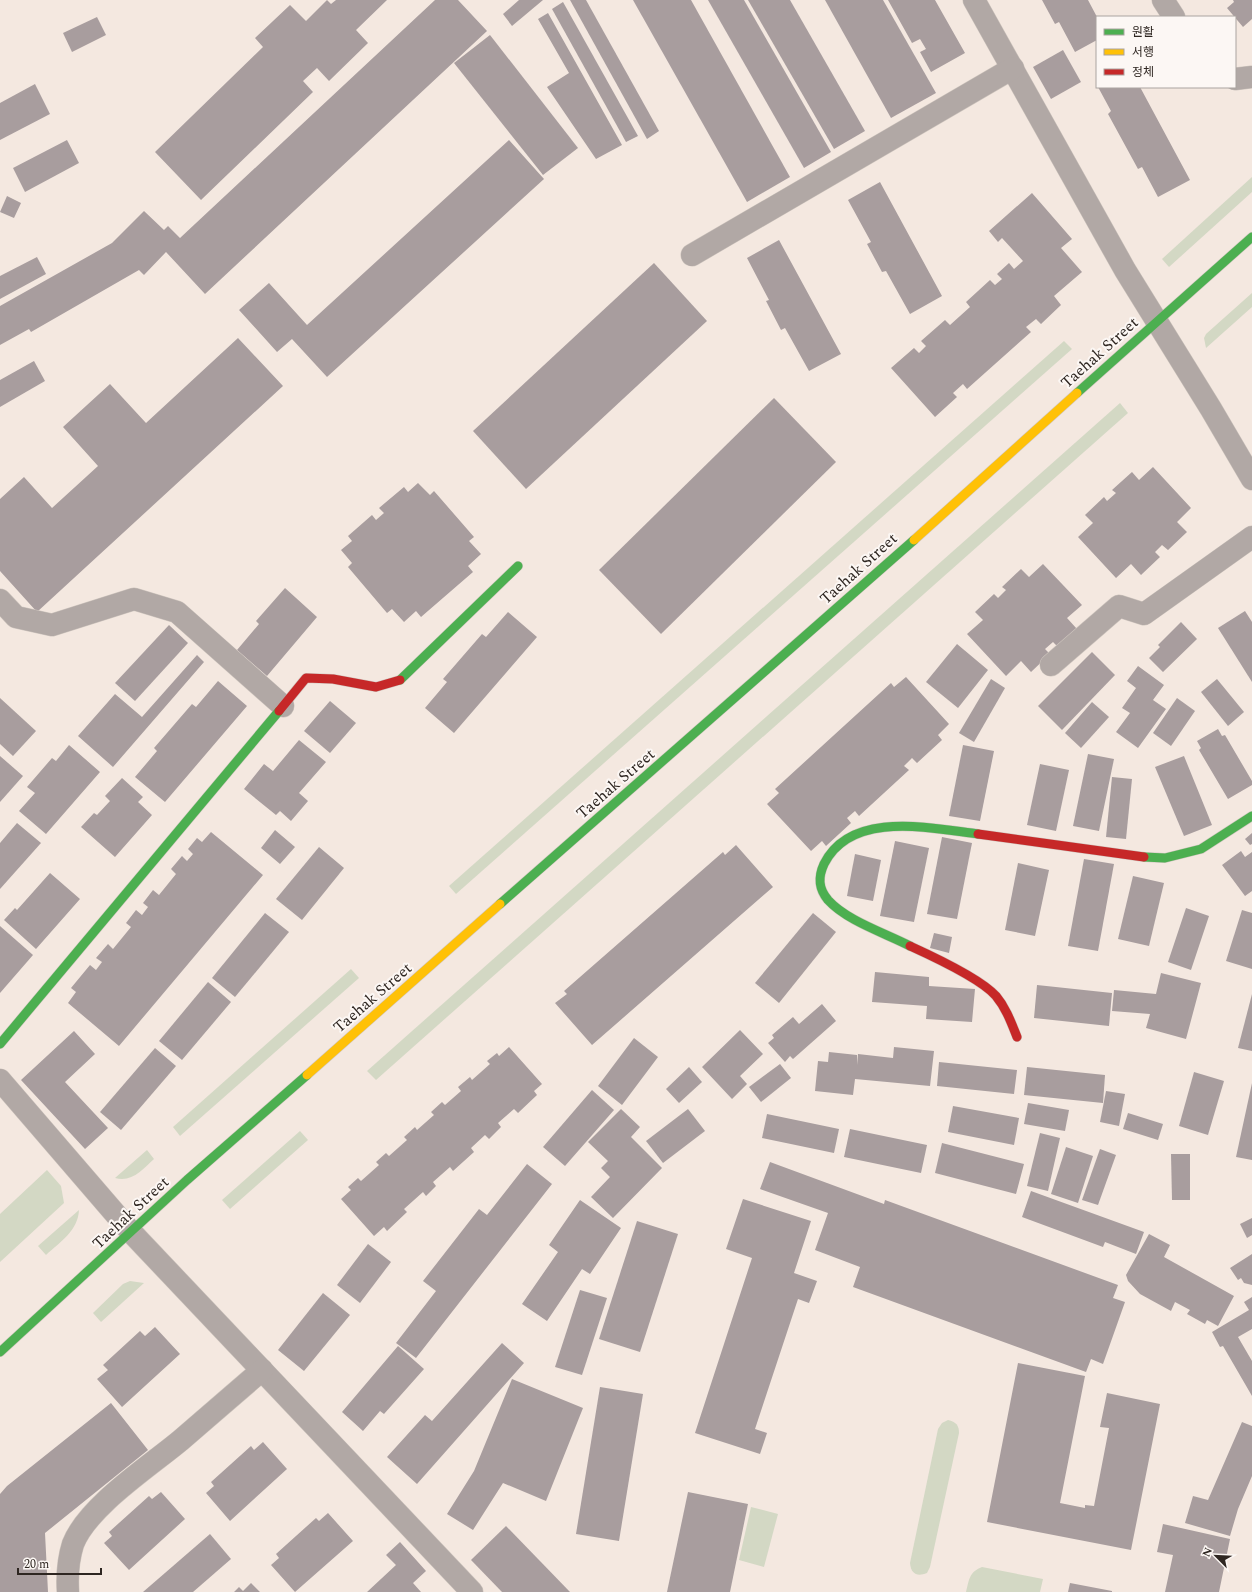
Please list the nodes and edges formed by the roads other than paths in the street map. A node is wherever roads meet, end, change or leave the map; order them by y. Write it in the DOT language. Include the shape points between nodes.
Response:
graph roads {
  1 [pos="974,0"];
  2 [pos="1163,0"];
  3 [pos="1173,16"];
  4 [pos="1013,68"];
  5 [pos="1252,77"];
  6 [pos="1236,79"];
  7 [pos="1252,237"];
  8 [pos="692,255"];
  9 [pos="1156,322"];
  10 [pos="1252,479"];
  11 [pos="1252,537"];
  12 [pos="518,566"];
  13 [pos="0,600"];
  14 [pos="1051,665"];
  15 [pos="283,706"];
  16 [pos="1252,816"];
  17 [pos="1017,1037"];
  18 [pos="0,1044"];
  19 [pos="0,1080"];
  20 [pos="131,1232"];
  21 [pos="0,1352"];
  22 [pos="262,1370"];
  23 [pos="68,1592"];
  24 [pos="472,1592"];
  1 -- 4 [label="street"];
  2 -- 3 [label="street"];
  4 -- 8 [label="street"];
  4 -- 9 [label="street" via="1124,270"];
  5 -- 6 [label="street"];
  7 -- 9 [label="main road, Taehak Street"];
  9 -- 10 [label="street"];
  9 -- 20 [label="main road, Taehak Street" via="862,586"];
  11 -- 14 [label="street" via="1144,614 1119,606"];
  12 -- 15 [label="main road" via="399,681 376,686 333,679 306,678"];
  13 -- 15 [label="street" via="16,617 52,625 134,599 177,612"];
  15 -- 18 [label="main road"];
  16 -- 17 [label="main road" via="1201,849 1164,858 1136,858 912,825 865,830 843,841 827,858 819,874 820,888 828,900 847,915 936,958 996,995 1007,1012"];
  19 -- 20 [label="street"];
  20 -- 21 [label="main road, Taehak Street"];
  20 -- 22 [label="street"];
  22 -- 23 [label="street" via="114,1494 88,1520 74,1543 67,1569"];
  22 -- 24 [label="street"];
}
